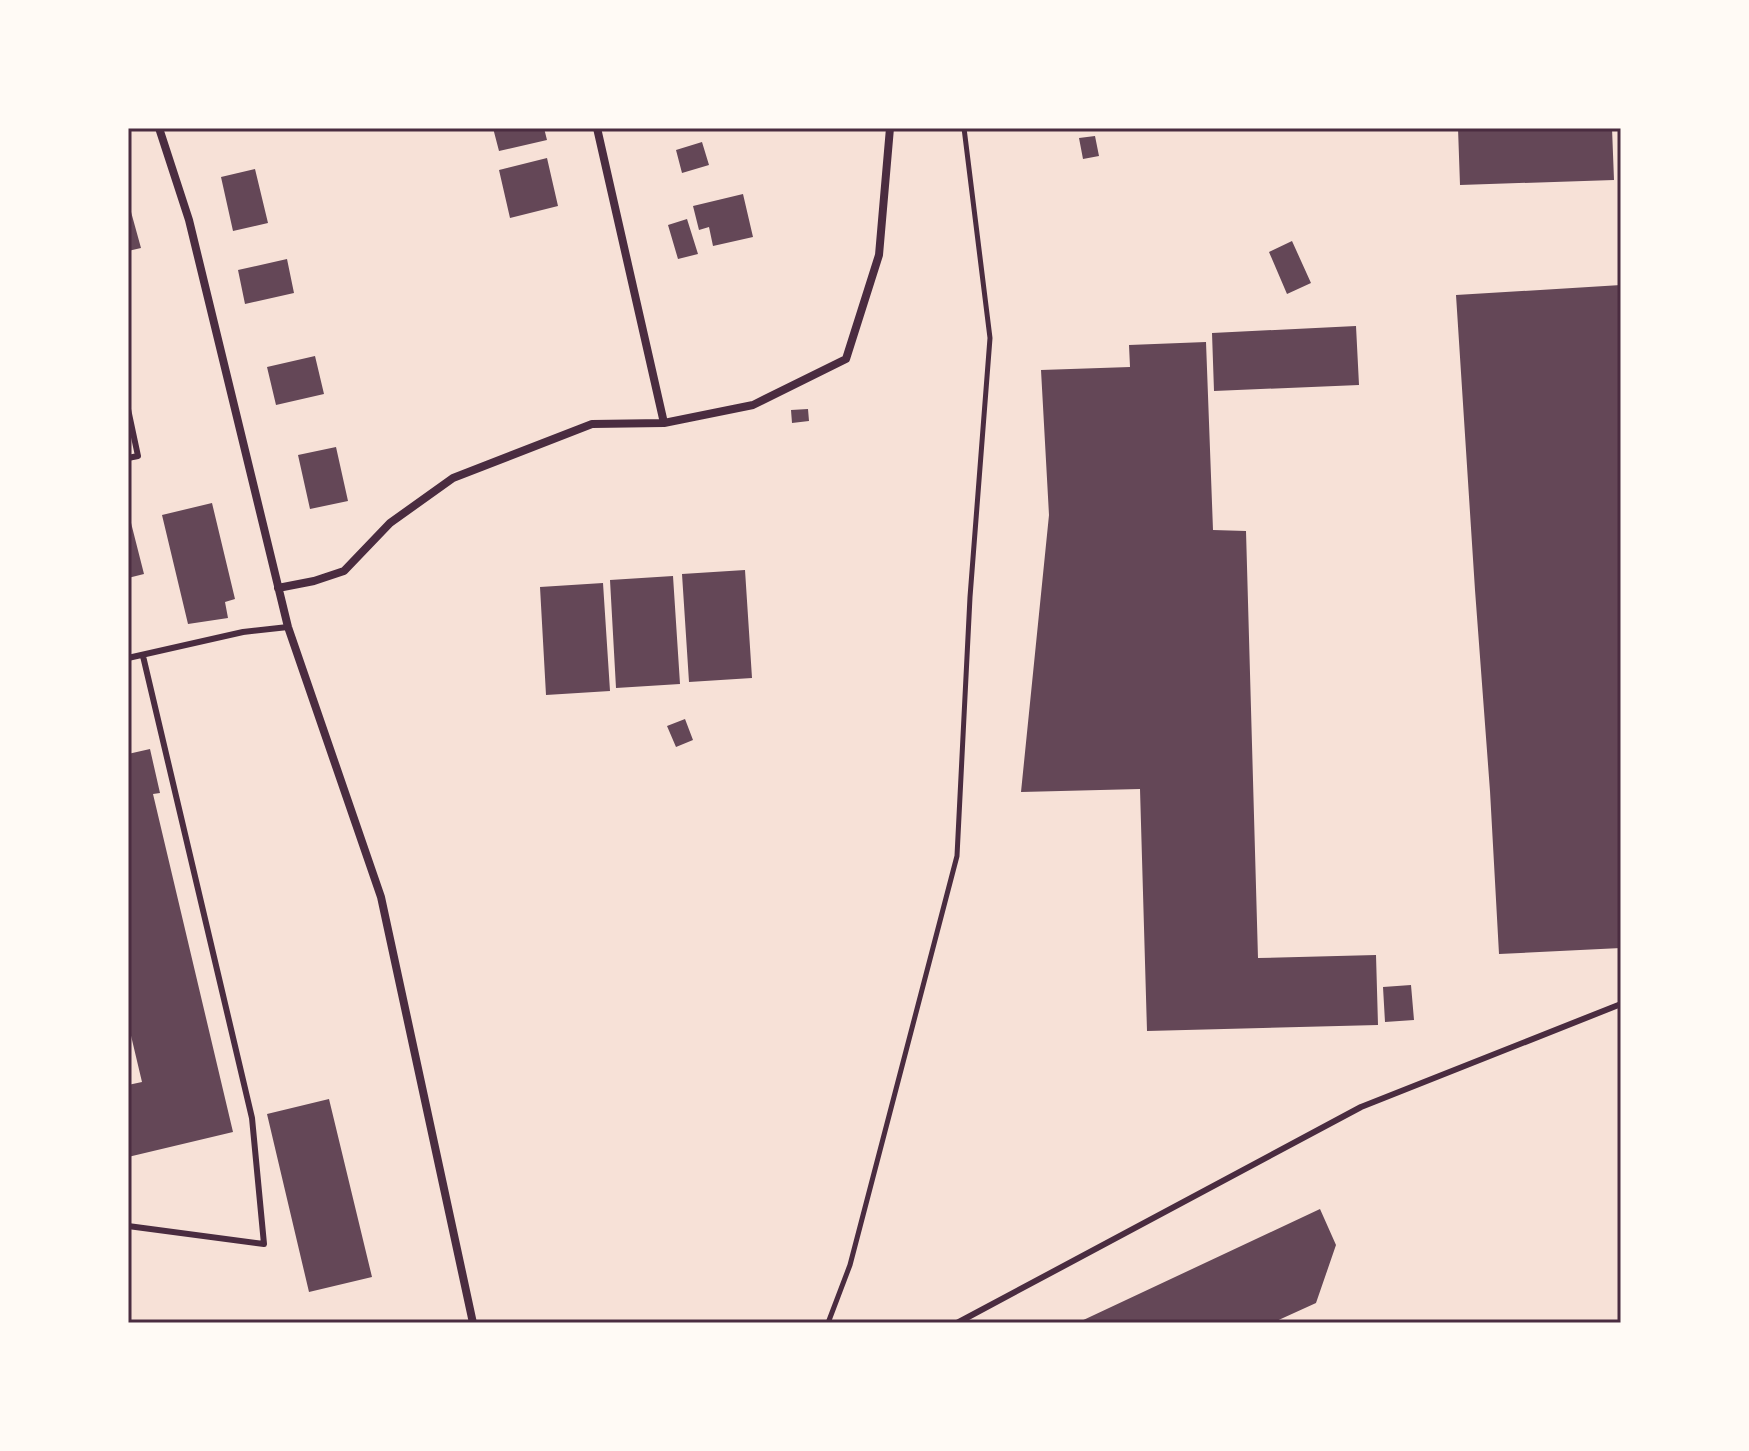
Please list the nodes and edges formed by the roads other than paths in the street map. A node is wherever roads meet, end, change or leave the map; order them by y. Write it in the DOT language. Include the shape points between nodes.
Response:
graph roads {
  1 [pos="159,128"];
  2 [pos="597,128"];
  3 [pos="890,128"];
  4 [pos="128,409"];
  5 [pos="664,423"];
  6 [pos="128,458"];
  7 [pos="278,588"];
  8 [pos="288,627"];
  9 [pos="143,656"];
  10 [pos="128,658"];
  11 [pos="1621,1004"];
  12 [pos="128,1226"];
  13 [pos="473,1323"];
  14 [pos="957,1323"];
  1 -- 7 [label="street" via="189,220"];
  2 -- 5 [label="street"];
  3 -- 5 [label="street" via="879,255 846,359 753,405"];
  4 -- 6 [label="lane" via="138,456"];
  5 -- 7 [label="street" via="592,424 453,478 390,523 344,571"];
  7 -- 8 [label="street"];
  8 -- 9 [label="lane"];
  8 -- 13 [label="street" via="381,897"];
  9 -- 10 [label="lane"];
  9 -- 12 [label="lane" via="252,1118 264,1244"];
  11 -- 14 [label="lane" via="1361,1107"];
}
